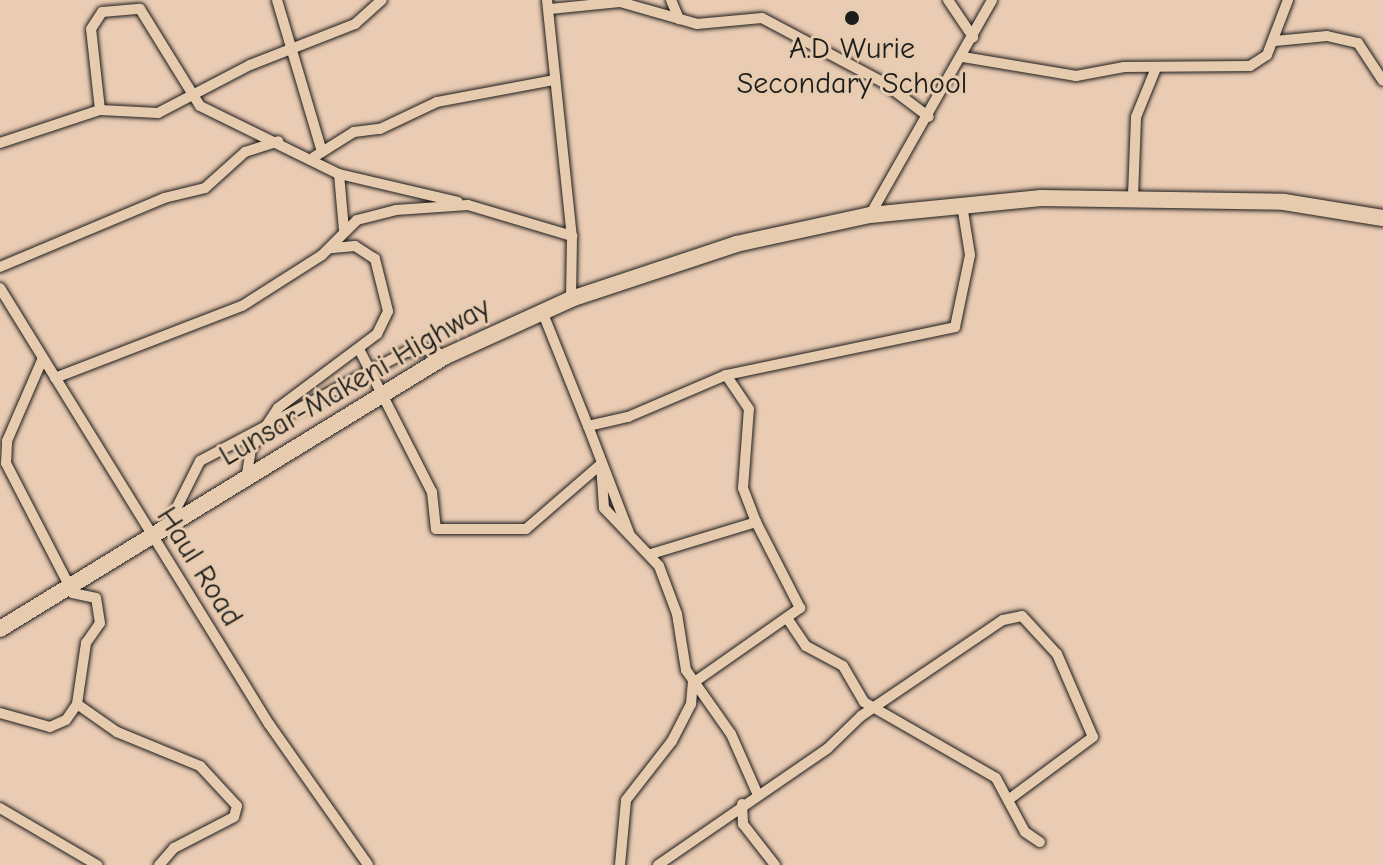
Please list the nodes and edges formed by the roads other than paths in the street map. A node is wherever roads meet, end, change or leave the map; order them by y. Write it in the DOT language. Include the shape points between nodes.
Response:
graph roads {
  1 [pos="277,0"];
  2 [pos="382,0"];
  3 [pos="671,0"];
  4 [pos="948,0"];
  5 [pos="992,0"];
  6 [pos="1288,0"];
  7 [pos="549,4"];
  8 [pos="679,19"];
  9 [pos="973,37"];
  10 [pos="1275,41"];
  11 [pos="290,55"];
  12 [pos="963,57"];
  13 [pos="1156,68"];
  14 [pos="554,80"];
  15 [pos="1383,81"];
  16 [pos="191,98"];
  17 [pos="100,110"];
  18 [pos="929,117"];
  19 [pos="278,141"];
  20 [pos="0,143"];
  21 [pos="317,153"];
  22 [pos="339,174"];
  23 [pos="1133,196"];
  24 [pos="468,205"];
  25 [pos="962,205"];
  26 [pos="870,215"];
  27 [pos="1383,218"];
  28 [pos="344,230"];
  29 [pos="572,236"];
  30 [pos="330,248"];
  31 [pos="0,267"];
  32 [pos="0,288"];
  33 [pos="571,299"];
  34 [pos="542,311"];
  35 [pos="359,349"];
  36 [pos="444,357"];
  37 [pos="43,358"];
  38 [pos="372,372"];
  39 [pos="726,375"];
  40 [pos="55,378"];
  41 [pos="379,394"];
  42 [pos="265,425"];
  43 [pos="588,426"];
  44 [pos="3,449"];
  45 [pos="601,464"];
  46 [pos="247,474"];
  47 [pos="756,522"];
  48 [pos="169,523"];
  49 [pos="150,535"];
  50 [pos="651,554"];
  51 [pos="70,586"];
  52 [pos="789,621"];
  53 [pos="0,629"];
  54 [pos="693,683"];
  55 [pos="77,704"];
  56 [pos="876,708"];
  57 [pos="0,713"];
  58 [pos="757,793"];
  59 [pos="1011,798"];
  60 [pos="742,804"];
  61 [pos="0,808"];
  62 [pos="1040,842"];
  63 [pos="97,865"];
  64 [pos="159,865"];
  65 [pos="368,865"];
  66 [pos="620,865"];
  67 [pos="658,865"];
  68 [pos="775,865"];
  1 -- 11 [label="street"];
  2 -- 11 [label="street" via="355,24"];
  3 -- 8 [label="street"];
  4 -- 9 [label="street"];
  5 -- 9 [label="street"];
  6 -- 10 [label="street"];
  7 -- 8 [label="street" via="620,2"];
  7 -- 14 [label="street"];
  8 -- 18 [label="street" via="775,22"];
  9 -- 12 [label="street"];
  10 -- 13 [label="street" via="1250,66"];
  10 -- 15 [label="street" via="1327,36 1358,43"];
  11 -- 16 [label="street" via="250,65"];
  11 -- 21 [label="street"];
  12 -- 13 [label="street" via="1076,76"];
  12 -- 18 [label="street"];
  13 -- 23 [label="street" via="1136,117"];
  14 -- 21 [label="street" via="437,102"];
  14 -- 29 [label="street"];
  16 -- 17 [label="street" via="147,116"];
  16 -- 17 [label="street" via="140,9 113,9 95,20 89,44"];
  16 -- 19 [label="street"];
  17 -- 20 [label="street"];
  18 -- 26 [label="street"];
  19 -- 21 [label="street"];
  19 -- 31 [label="street" via="245,152 205,188 164,198"];
  21 -- 22 [label="street"];
  22 -- 24 [label="street"];
  22 -- 28 [label="street"];
  23 -- 25 [label="main road, Lunsar-Makeni Highway"];
  23 -- 27 [label="main road, Lunsar-Makeni Highway" via="1284,202"];
  24 -- 28 [label="street" via="396,210"];
  24 -- 29 [label="street"];
  25 -- 26 [label="main road, Lunsar-Makeni Highway"];
  25 -- 39 [label="street" via="970,255 955,327"];
  26 -- 33 [label="main road, Lunsar-Makeni Highway" via="736,244"];
  28 -- 30 [label="street"];
  29 -- 33 [label="street"];
  30 -- 35 [label="street" via="365,250 387,288 385,320"];
  30 -- 40 [label="street" via="242,306"];
  32 -- 37 [label="street, Haul Road"];
  33 -- 34 [label="main road, Lunsar-Makeni Highway"];
  34 -- 36 [label="main road, Lunsar-Makeni Highway"];
  34 -- 43 [label="street"];
  35 -- 38 [label="street"];
  35 -- 42 [label="street"];
  36 -- 38 [label="street" via="422,348"];
  36 -- 41 [label="main road, Lunsar-Makeni Highway"];
  37 -- 40 [label="street, Haul Road"];
  37 -- 44 [label="street"];
  38 -- 41 [label="street"];
  38 -- 42 [label="street"];
  39 -- 43 [label="street"];
  39 -- 47 [label="street" via="749,409 743,488"];
  40 -- 49 [label="street, Haul Road"];
  41 -- 45 [label="street" via="432,492 436,529 526,529"];
  41 -- 46 [label="main road, Lunsar-Makeni Highway"];
  42 -- 46 [label="street"];
  42 -- 48 [label="street" via="195,465"];
  43 -- 45 [label="street"];
  44 -- 51 [label="street" via="10,475"];
  45 -- 50 [label="street" via="604,508"];
  46 -- 48 [label="main road, Lunsar-Makeni Highway"];
  47 -- 50 [label="street"];
  47 -- 52 [label="street" via="800,595"];
  48 -- 49 [label="main road, Lunsar-Makeni Highway"];
  49 -- 51 [label="main road, Lunsar-Makeni Highway"];
  49 -- 65 [label="street, Haul Road"];
  50 -- 54 [label="street" via="669,586"];
  51 -- 53 [label="main road, Lunsar-Makeni Highway"];
  51 -- 55 [label="street" via="96,598 100,612 86,643"];
  52 -- 54 [label="street"];
  52 -- 56 [label="street" via="806,646 843,666 858,697"];
  54 -- 58 [label="street" via="731,734"];
  54 -- 66 [label="street" via="691,704 672,741 626,800"];
  55 -- 57 [label="street" via="50,727"];
  55 -- 64 [label="street" via="117,732 200,766 237,806 234,817"];
  56 -- 58 [label="street"];
  56 -- 59 [label="street" via="986,771"];
  56 -- 59 [label="street" via="1003,620 1030,620 1079,695 1093,737"];
  58 -- 60 [label="street"];
  59 -- 62 [label="street" via="1025,832"];
  60 -- 67 [label="street"];
  60 -- 68 [label="street" via="743,824"];
  61 -- 63 [label="street"];
}
